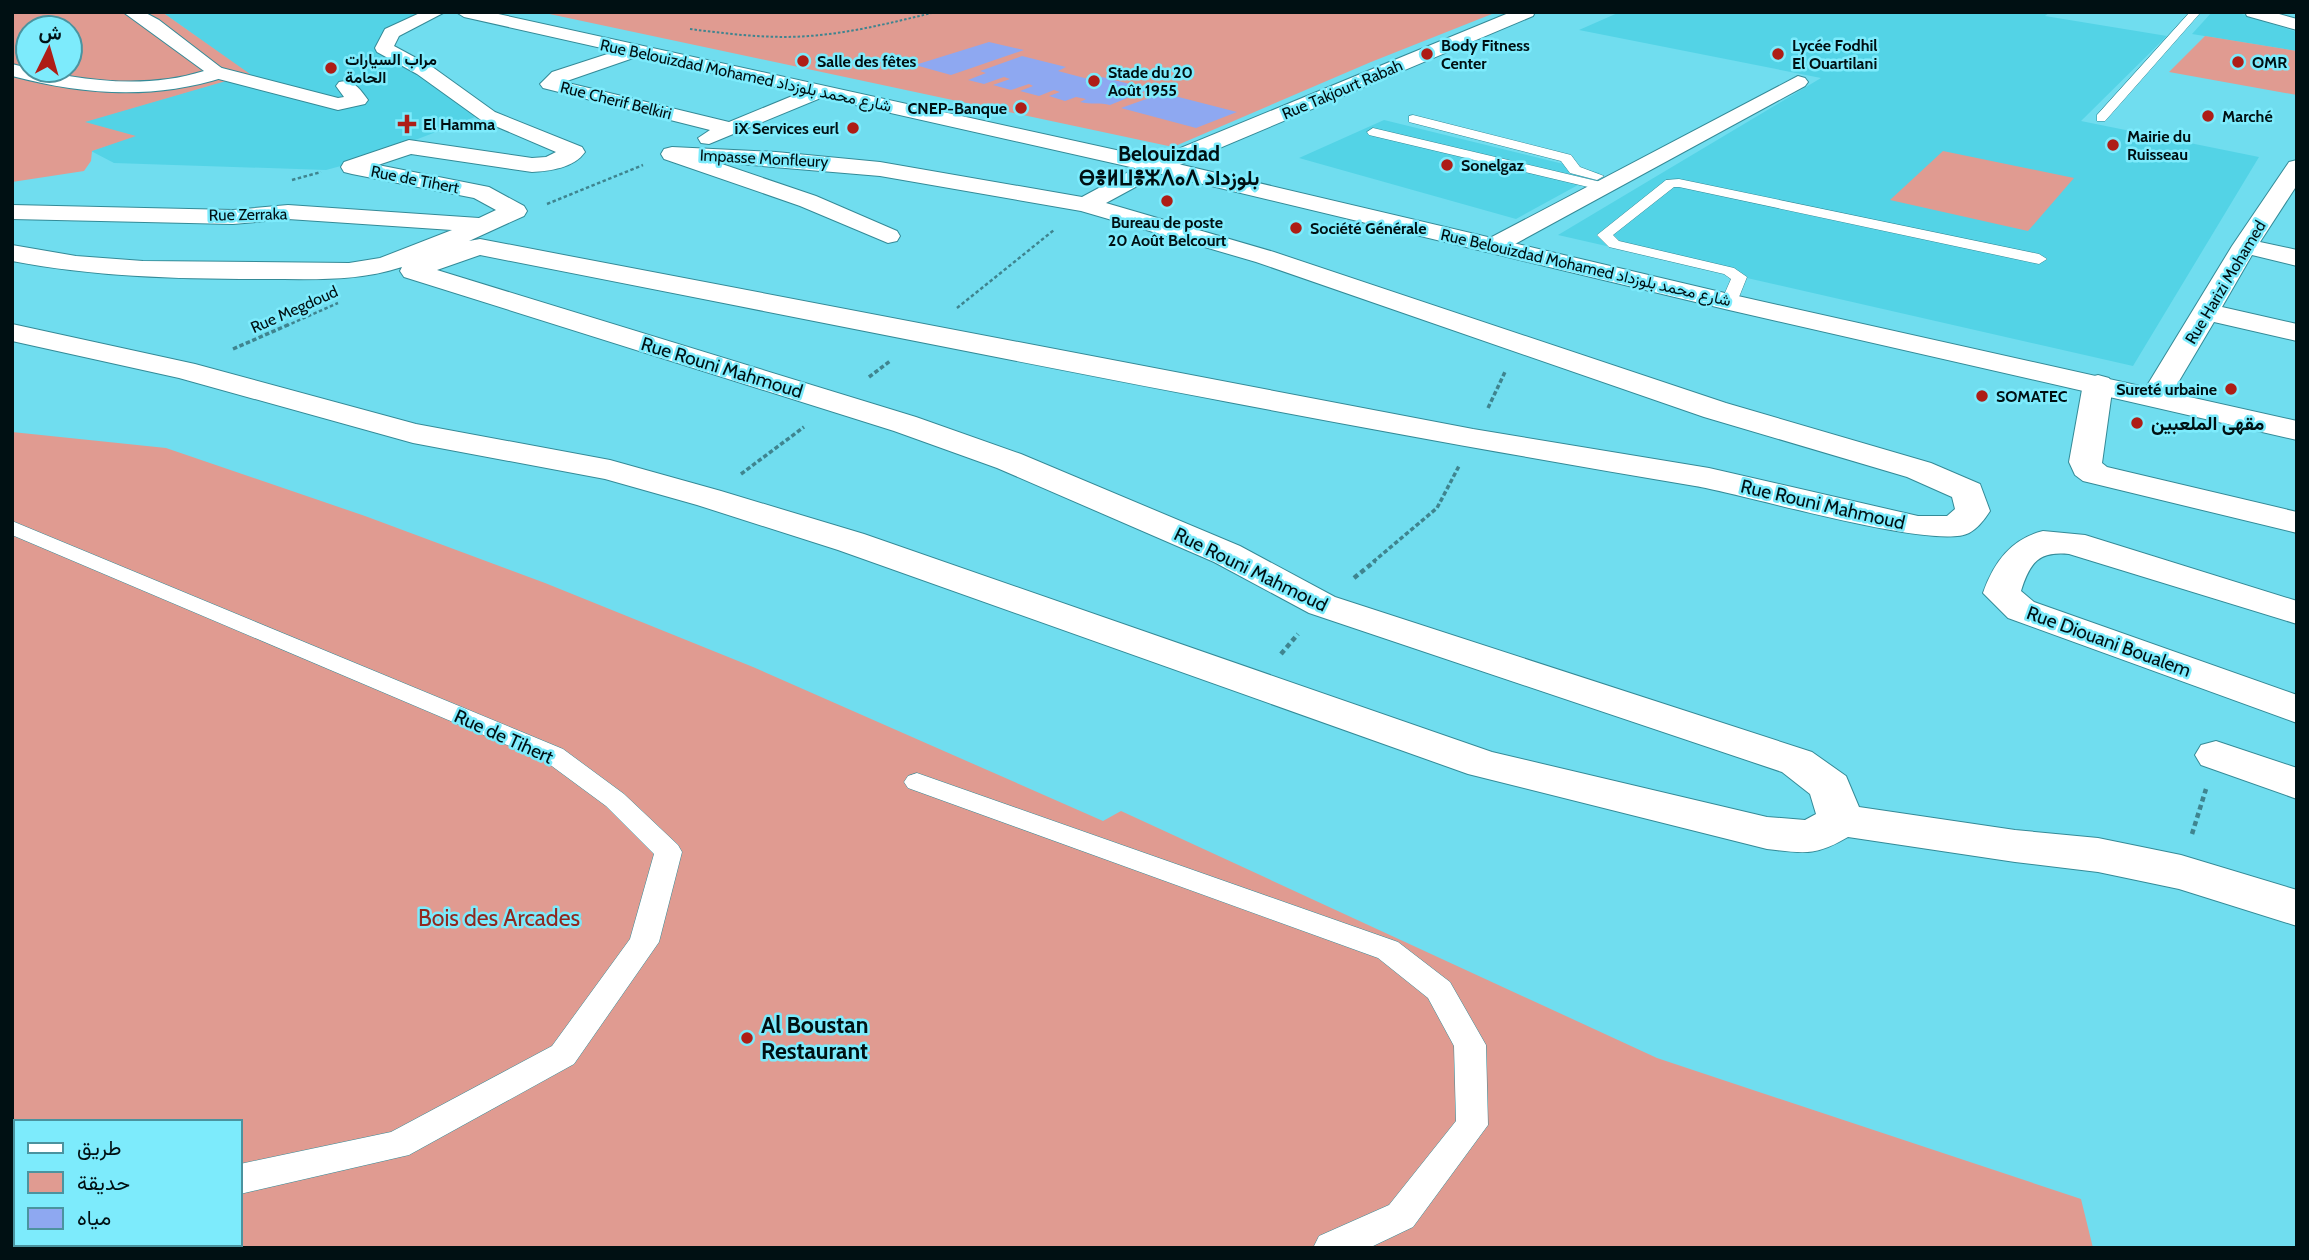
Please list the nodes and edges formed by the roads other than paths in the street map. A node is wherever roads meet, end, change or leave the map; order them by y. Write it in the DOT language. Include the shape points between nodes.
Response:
graph roads {
  1 [pos="131,12"];
  2 [pos="437,12"];
  3 [pos="464,12"];
  4 [pos="1527,12"];
  5 [pos="2196,12"];
  6 [pos="2253,12"];
  7 [pos="2276,12"];
  8 [pos="2297,18"];
  9 [pos="2297,25"];
  10 [pos="635,51"];
  11 [pos="12,70"];
  12 [pos="218,73"];
  13 [pos="1798,82"];
  14 [pos="346,86"];
  15 [pos="821,91"];
  16 [pos="2101,118"];
  17 [pos="1413,119"];
  18 [pos="732,129"];
  19 [pos="1373,132"];
  20 [pos="672,154"];
  21 [pos="1157,166"];
  22 [pos="2297,167"];
  23 [pos="1611,184"];
  24 [pos="1085,205"];
  25 [pos="2269,209"];
  26 [pos="12,212"];
  27 [pos="2297,215"];
  28 [pos="484,225"];
  29 [pos="888,236"];
  30 [pos="1495,245"];
  31 [pos="2245,246"];
  32 [pos="12,253"];
  33 [pos="2297,258"];
  34 [pos="2039,259"];
  35 [pos="1729,302"];
  36 [pos="2207,312"];
  37 [pos="12,332"];
  38 [pos="2297,333"];
  39 [pos="2098,384"];
  40 [pos="2155,397"];
  41 [pos="2297,431"];
  42 [pos="2297,523"];
  43 [pos="12,527"];
  44 [pos="2297,613"];
  45 [pos="2297,710"];
  46 [pos="2216,755"];
  47 [pos="917,782"];
  48 [pos="2297,784"];
  49 [pos="1841,820"];
  50 [pos="2297,908"];
  51 [pos="242,1179"];
  52 [pos="1331,1248"];
  1 -- 12 [label="street"];
  2 -- 28 [label="street, Rue de Tihert" via="391,33 384,48 488,116 574,152 551,164 531,165 409,146 352,167 481,192 515,211"];
  3 -- 10 [label="street, Rue Belouizdad Mohamed شارع محمد بلوزداد"];
  4 -- 21 [label="street, Rue Takjourt Rabah"];
  5 -- 16 [label="lane"];
  6 -- 9 [label="street"];
  7 -- 8 [label="street"];
  10 -- 15 [label="street, Rue Belouizdad Mohamed شارع محمد بلوزداد"];
  10 -- 18 [label="street, Rue Cherif Belkiri" via="550,83"];
  11 -- 12 [label="street" via="44,79 166,88"];
  12 -- 14 [label="street" via="338,104 358,100"];
  13 -- 23 [label="street"];
  15 -- 18 [label="street"];
  15 -- 21 [label="street, Rue Belouizdad Mohamed شارع محمد بلوزداد"];
  17 -- 23 [label="lane" via="1566,158 1576,170"];
  18 -- 20 [label="street"];
  19 -- 23 [label="lane"];
  20 -- 24 [label="street, Impasse Monfleury" via="838,162 975,181"];
  20 -- 29 [label="street, Impasse Monfleury" via="808,201"];
  21 -- 24 [label="street"];
  21 -- 30 [label="street, Rue Belouizdad Mohamed شارع محمد بلوزداد"];
  22 -- 25 [label="street, Rue Harizi Mohamed"];
  23 -- 30 [label="street"];
  24 -- 49 [label="street, Rue Rouni Mahmoud" via="1265,257 1715,410 1919,470 1968,491 1973,511 1956,526 1918,526 1709,478 1473,439 480,247 412,271 905,424 1009,461 1227,554 1322,605 1797,762 1830,787"];
  25 -- 27 [label="street"];
  25 -- 31 [label="street, Rue Harizi Mohamed"];
  26 -- 28 [label="street, Rue Zerraka" via="233,216 288,212"];
  28 -- 32 [label="street" via="395,261 348,271 53,262"];
  30 -- 35 [label="street, Rue Belouizdad Mohamed شارع محمد بلوزداد"];
  31 -- 33 [label="street"];
  31 -- 36 [label="street, Rue Harizi Mohamed"];
  34 -- 35 [label="lane" via="1679,183 1671,183 1604,235 1614,244 1729,271 1739,277"];
  35 -- 39 [label="street, Rue Belouizdad Mohamed شارع محمد بلوزداد"];
  36 -- 38 [label="street"];
  36 -- 40 [label="street, Rue Harizi Mohamed"];
  37 -- 49 [label="street" via="185,370 413,433 611,470 709,498 851,542 1483,764 1767,833 1812,837"];
  39 -- 40 [label="street, Rue Belouizdad Mohamed شارع محمد بلوزداد"];
  39 -- 42 [label="street" via="2085,462 2095,474"];
  40 -- 41 [label="street, Rue Belouizdad Mohamed شارع محمد بلوزداد"];
  43 -- 51 [label="lane, Rue de Tihert" via="554,755 615,800 668,852 644,942 563,1055 397,1145"];
  44 -- 45 [label="street, Rue Diouani Boualem" via="2072,543 2043,541 2028,548 2002,593 2021,610"];
  46 -- 48 [label="street"];
  47 -- 52 [label="lane" via="1388,950 1438,990 1470,1045 1472,1125 1401,1216"];
  49 -- 50 [label="street" via="2098,855 2181,872"];
}
